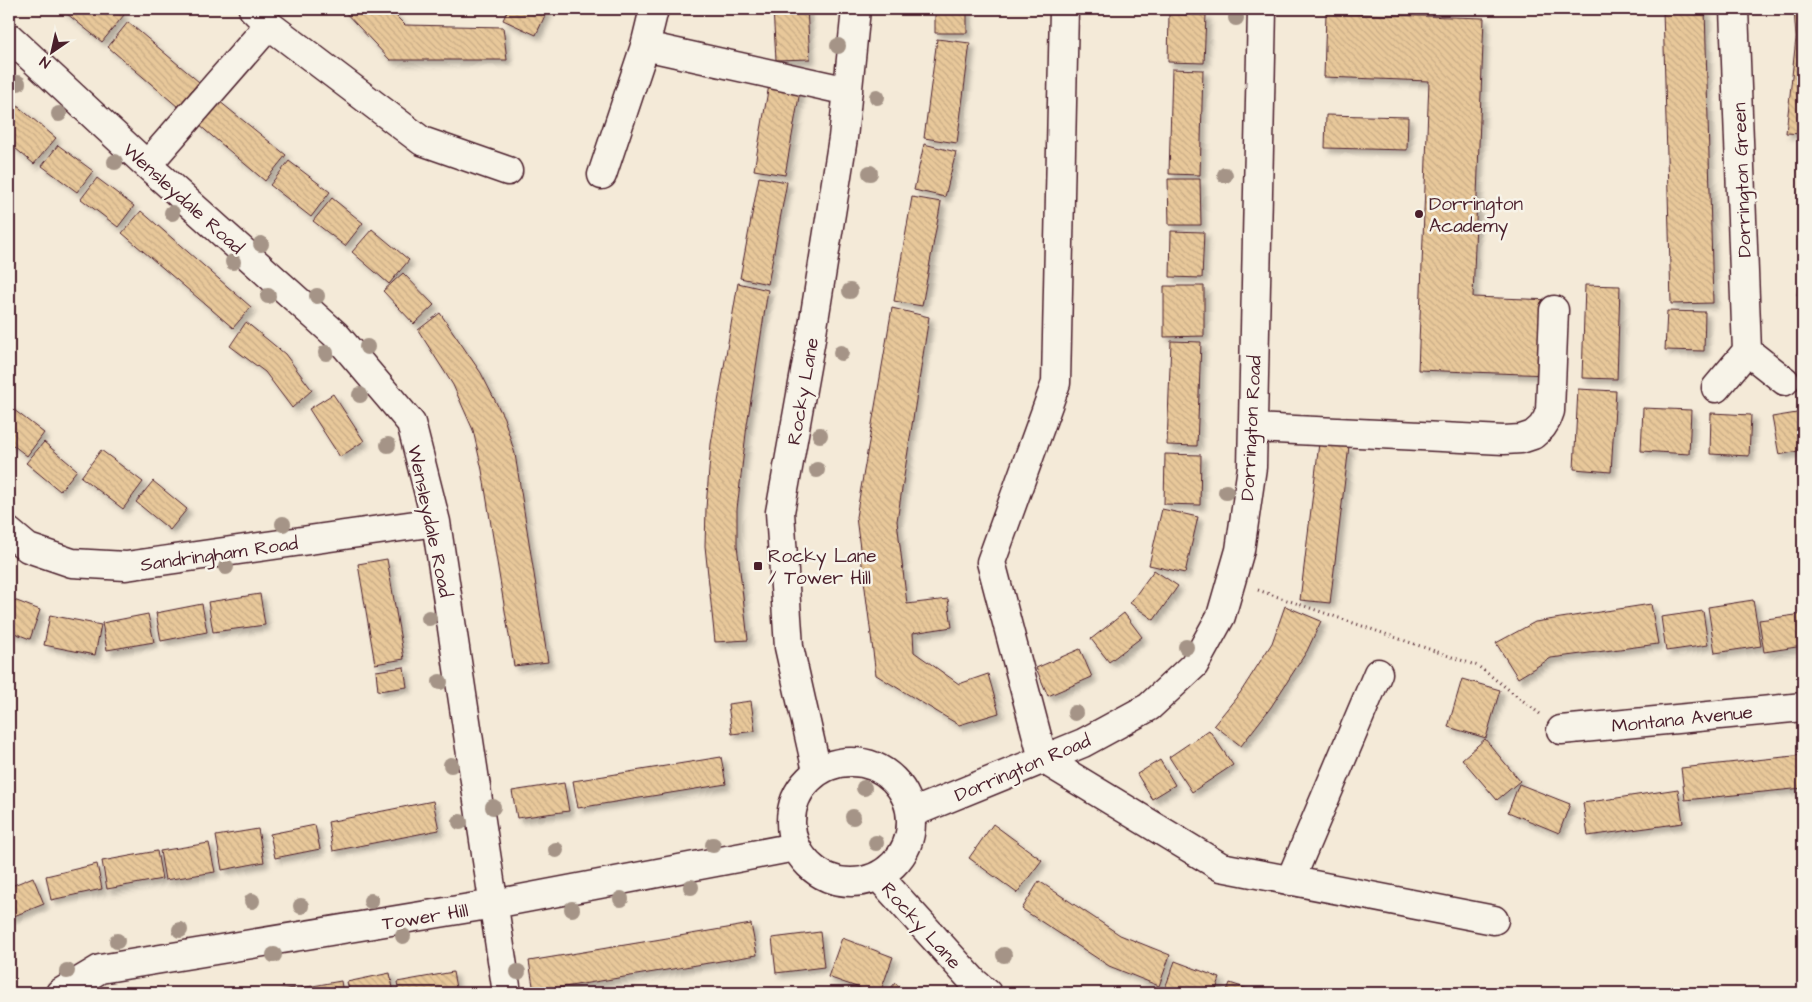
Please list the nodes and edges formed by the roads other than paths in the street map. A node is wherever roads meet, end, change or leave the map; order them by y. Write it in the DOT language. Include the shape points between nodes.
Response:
graph roads {
  1 [pos="654,9"];
  2 [pos="856,9"];
  3 [pos="1064,9"];
  4 [pos="1262,9"];
  5 [pos="1734,9"];
  6 [pos="261,17"];
  7 [pos="9,37"];
  8 [pos="645,46"];
  9 [pos="848,91"];
  10 [pos="147,165"];
  11 [pos="508,171"];
  12 [pos="602,175"];
  13 [pos="1554,310"];
  14 [pos="1748,351"];
  15 [pos="1786,381"];
  16 [pos="1716,388"];
  17 [pos="1253,428"];
  18 [pos="436,522"];
  19 [pos="9,532"];
  20 [pos="1378,673"];
  21 [pos="1803,706"];
  22 [pos="1561,730"];
  23 [pos="1043,759"];
  24 [pos="817,771"];
  25 [pos="912,813"];
  26 [pos="795,847"];
  27 [pos="879,877"];
  28 [pos="1290,880"];
  29 [pos="494,904"];
  30 [pos="1494,920"];
  31 [pos="102,981"];
  32 [pos="60,993"];
  33 [pos="507,993"];
  34 [pos="987,993"];
  1 -- 8 [label="street"];
  2 -- 9 [label="street, Rocky Lane"];
  3 -- 23 [label="street" via="1056,383 991,562"];
  4 -- 17 [label="street, Dorrington Road"];
  5 -- 14 [label="street, Dorrington Green"];
  6 -- 10 [label="street"];
  6 -- 11 [label="street" via="422,141"];
  7 -- 10 [label="street, Wensleydale Road"];
  8 -- 9 [label="street"];
  8 -- 12 [label="street"];
  9 -- 24 [label="street, Rocky Lane" via="844,138 780,512 789,646"];
  10 -- 18 [label="street, Wensleydale Road" via="336,335 411,423"];
  13 -- 17 [label="street" via="1550,411 1542,427 1533,435 1504,440"];
  14 -- 15 [label="street"];
  14 -- 16 [label="street"];
  17 -- 23 [label="street, Dorrington Road" via="1252,467 1242,541 1221,616 1194,665 1149,707 1083,743"];
  18 -- 19 [label="street, Sandringham Road" via="126,566 72,563 28,548"];
  18 -- 29 [label="street, Wensleydale Road"];
  20 -- 28 [label="street"];
  21 -- 22 [label="street, Montana Avenue"];
  23 -- 25 [label="street, Dorrington Road"];
  23 -- 28 [label="street" via="1221,867"];
  24 -- 25 [label="street" via="846,761 876,766 900,785"];
  24 -- 26 [label="street" via="797,792 789,819"];
  25 -- 27 [label="street" via="910,838 902,854"];
  26 -- 27 [label="street" via="816,873 847,883"];
  26 -- 29 [label="street, Tower Hill"];
  27 -- 34 [label="street, Rocky Lane"];
  28 -- 30 [label="street"];
  29 -- 31 [label="street, Tower Hill"];
  29 -- 33 [label="street, Wensleydale Road"];
  31 -- 32 [label="street, Tower Hill"];
}
